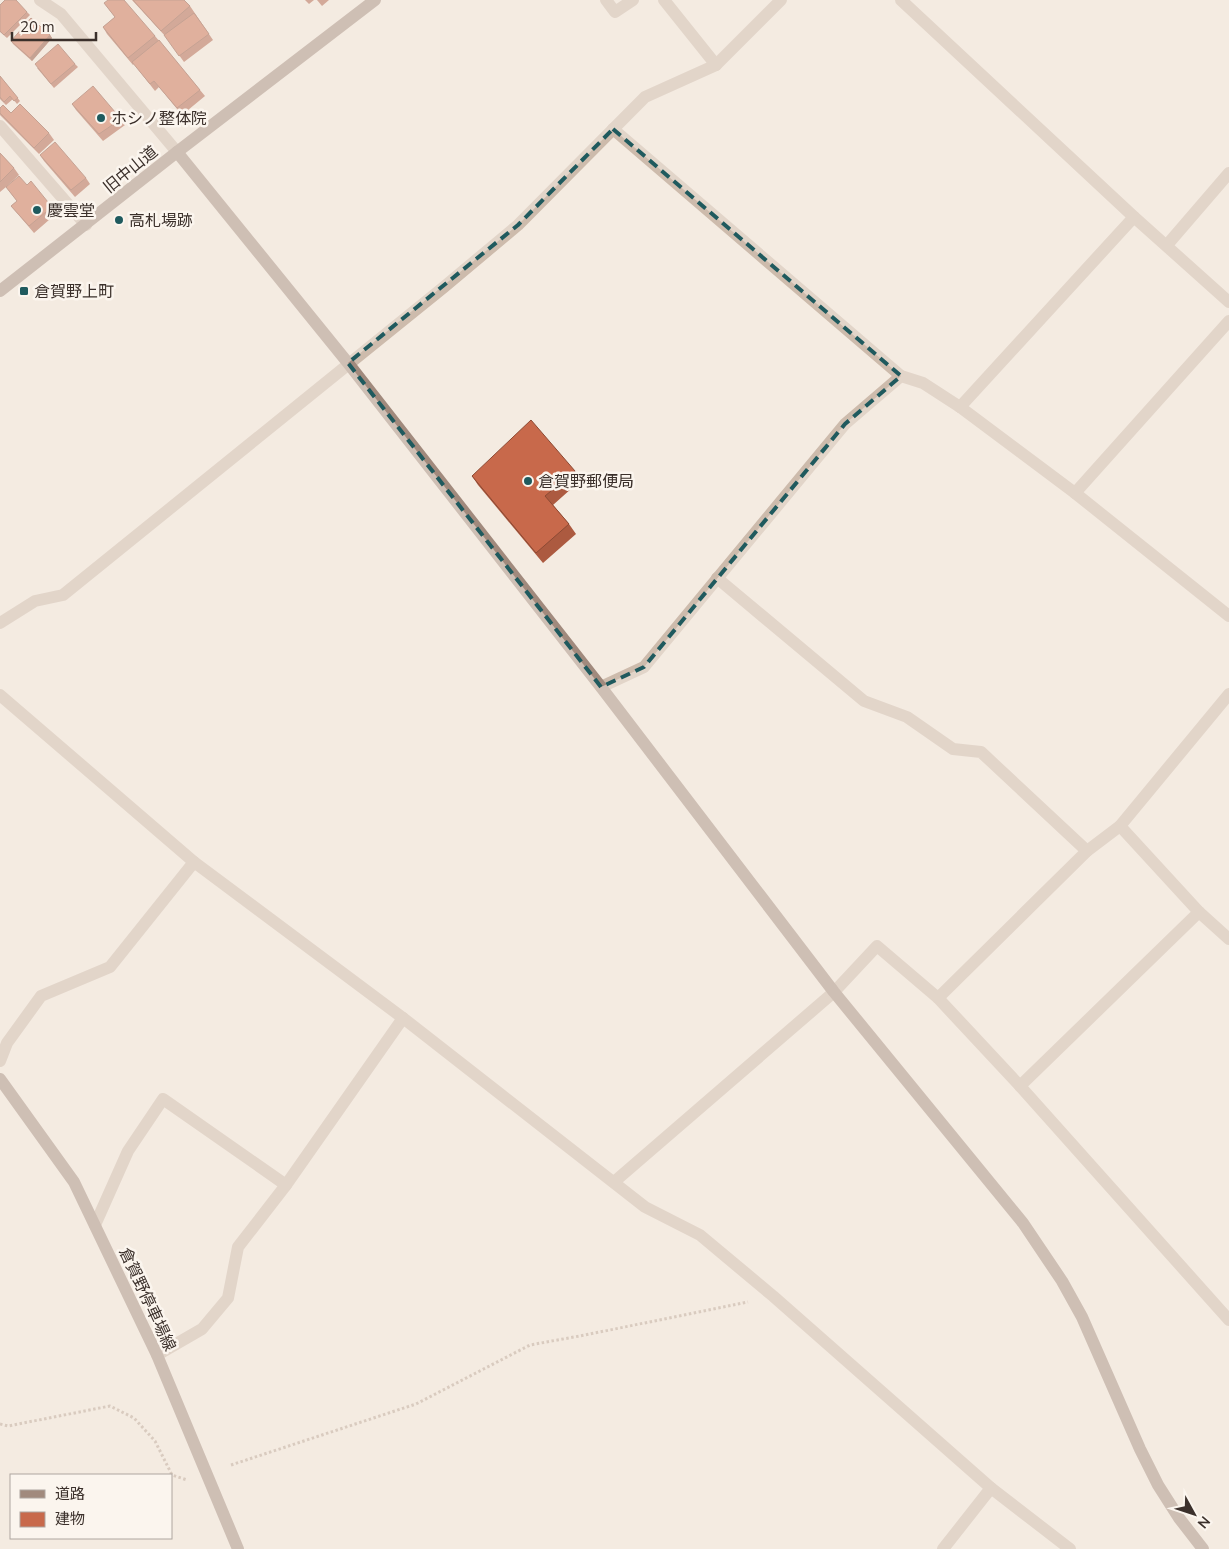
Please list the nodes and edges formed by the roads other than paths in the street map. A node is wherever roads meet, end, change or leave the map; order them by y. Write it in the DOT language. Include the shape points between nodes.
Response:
graph roads {
  1 [pos="40,0"];
  2 [pos="375,0"];
  3 [pos="606,0"];
  4 [pos="633,0"];
  5 [pos="664,0"];
  6 [pos="781,0"];
  7 [pos="901,0"];
  8 [pos="716,65"];
  9 [pos="0,126"];
  10 [pos="613,129"];
  11 [pos="177,152"];
  12 [pos="1229,173"];
  13 [pos="1134,217"];
  14 [pos="86,225"];
  15 [pos="1167,245"];
  16 [pos="0,291"];
  17 [pos="1229,302"];
  18 [pos="1229,321"];
  19 [pos="348,363"];
  20 [pos="901,376"];
  21 [pos="960,407"];
  22 [pos="1075,492"];
  23 [pos="717,578"];
  24 [pos="1229,616"];
  25 [pos="0,623"];
  26 [pos="601,687"];
  27 [pos="1229,694"];
  28 [pos="0,695"];
  29 [pos="1120,826"];
  30 [pos="1087,851"];
  31 [pos="194,862"];
  32 [pos="1199,912"];
  33 [pos="1229,938"];
  34 [pos="834,992"];
  35 [pos="938,998"];
  36 [pos="404,1018"];
  37 [pos="0,1061"];
  38 [pos="0,1079"];
  39 [pos="1020,1086"];
  40 [pos="614,1182"];
  41 [pos="286,1184"];
  42 [pos="96,1225"];
  43 [pos="1229,1320"];
  44 [pos="157,1355"];
  45 [pos="991,1488"];
  46 [pos="238,1549"];
  47 [pos="943,1549"];
  48 [pos="1070,1549"];
  49 [pos="1203,1549"];
  1 -- 11 [label="street" via="61,14"];
  2 -- 11 [label="street, 旧中山道"];
  3 -- 4 [label="street" via="615,12"];
  5 -- 8 [label="street"];
  6 -- 8 [label="street"];
  7 -- 13 [label="street"];
  8 -- 10 [label="street" via="646,98"];
  9 -- 14 [label="street"];
  10 -- 19 [label="street" via="518,225"];
  10 -- 20 [label="street"];
  11 -- 14 [label="street, 旧中山道"];
  11 -- 19 [label="street"];
  12 -- 15 [label="street"];
  13 -- 15 [label="street"];
  13 -- 21 [label="street"];
  14 -- 16 [label="street, 旧中山道"];
  15 -- 17 [label="street"];
  18 -- 22 [label="street"];
  19 -- 25 [label="street" via="63,595 35,601"];
  19 -- 26 [label="street"];
  20 -- 21 [label="street" via="923,383"];
  20 -- 23 [label="street" via="845,424"];
  21 -- 22 [label="street"];
  22 -- 24 [label="street"];
  23 -- 26 [label="street" via="644,667"];
  23 -- 30 [label="street" via="864,701 907,717 953,750 980,752"];
  26 -- 34 [label="street"];
  27 -- 29 [label="street"];
  28 -- 31 [label="street"];
  29 -- 30 [label="street"];
  29 -- 32 [label="street"];
  30 -- 35 [label="street"];
  31 -- 36 [label="street"];
  31 -- 37 [label="street" via="110,967 41,996 7,1043"];
  32 -- 33 [label="street"];
  32 -- 39 [label="street"];
  34 -- 35 [label="street" via="877,946"];
  34 -- 40 [label="street"];
  34 -- 49 [label="street" via="1023,1223 1049,1260 1082,1317 1158,1485"];
  35 -- 39 [label="street"];
  36 -- 40 [label="street"];
  36 -- 41 [label="street"];
  38 -- 42 [label="street, 倉賀野停車場線" via="74,1182"];
  39 -- 43 [label="street"];
  40 -- 45 [label="street" via="645,1207 700,1234"];
  41 -- 42 [label="street" via="163,1099 128,1151"];
  41 -- 44 [label="street" via="238,1247 228,1298 202,1329"];
  42 -- 44 [label="street, 倉賀野停車場線"];
  44 -- 46 [label="street, 倉賀野停車場線"];
  45 -- 47 [label="street"];
  45 -- 48 [label="street"];
}
